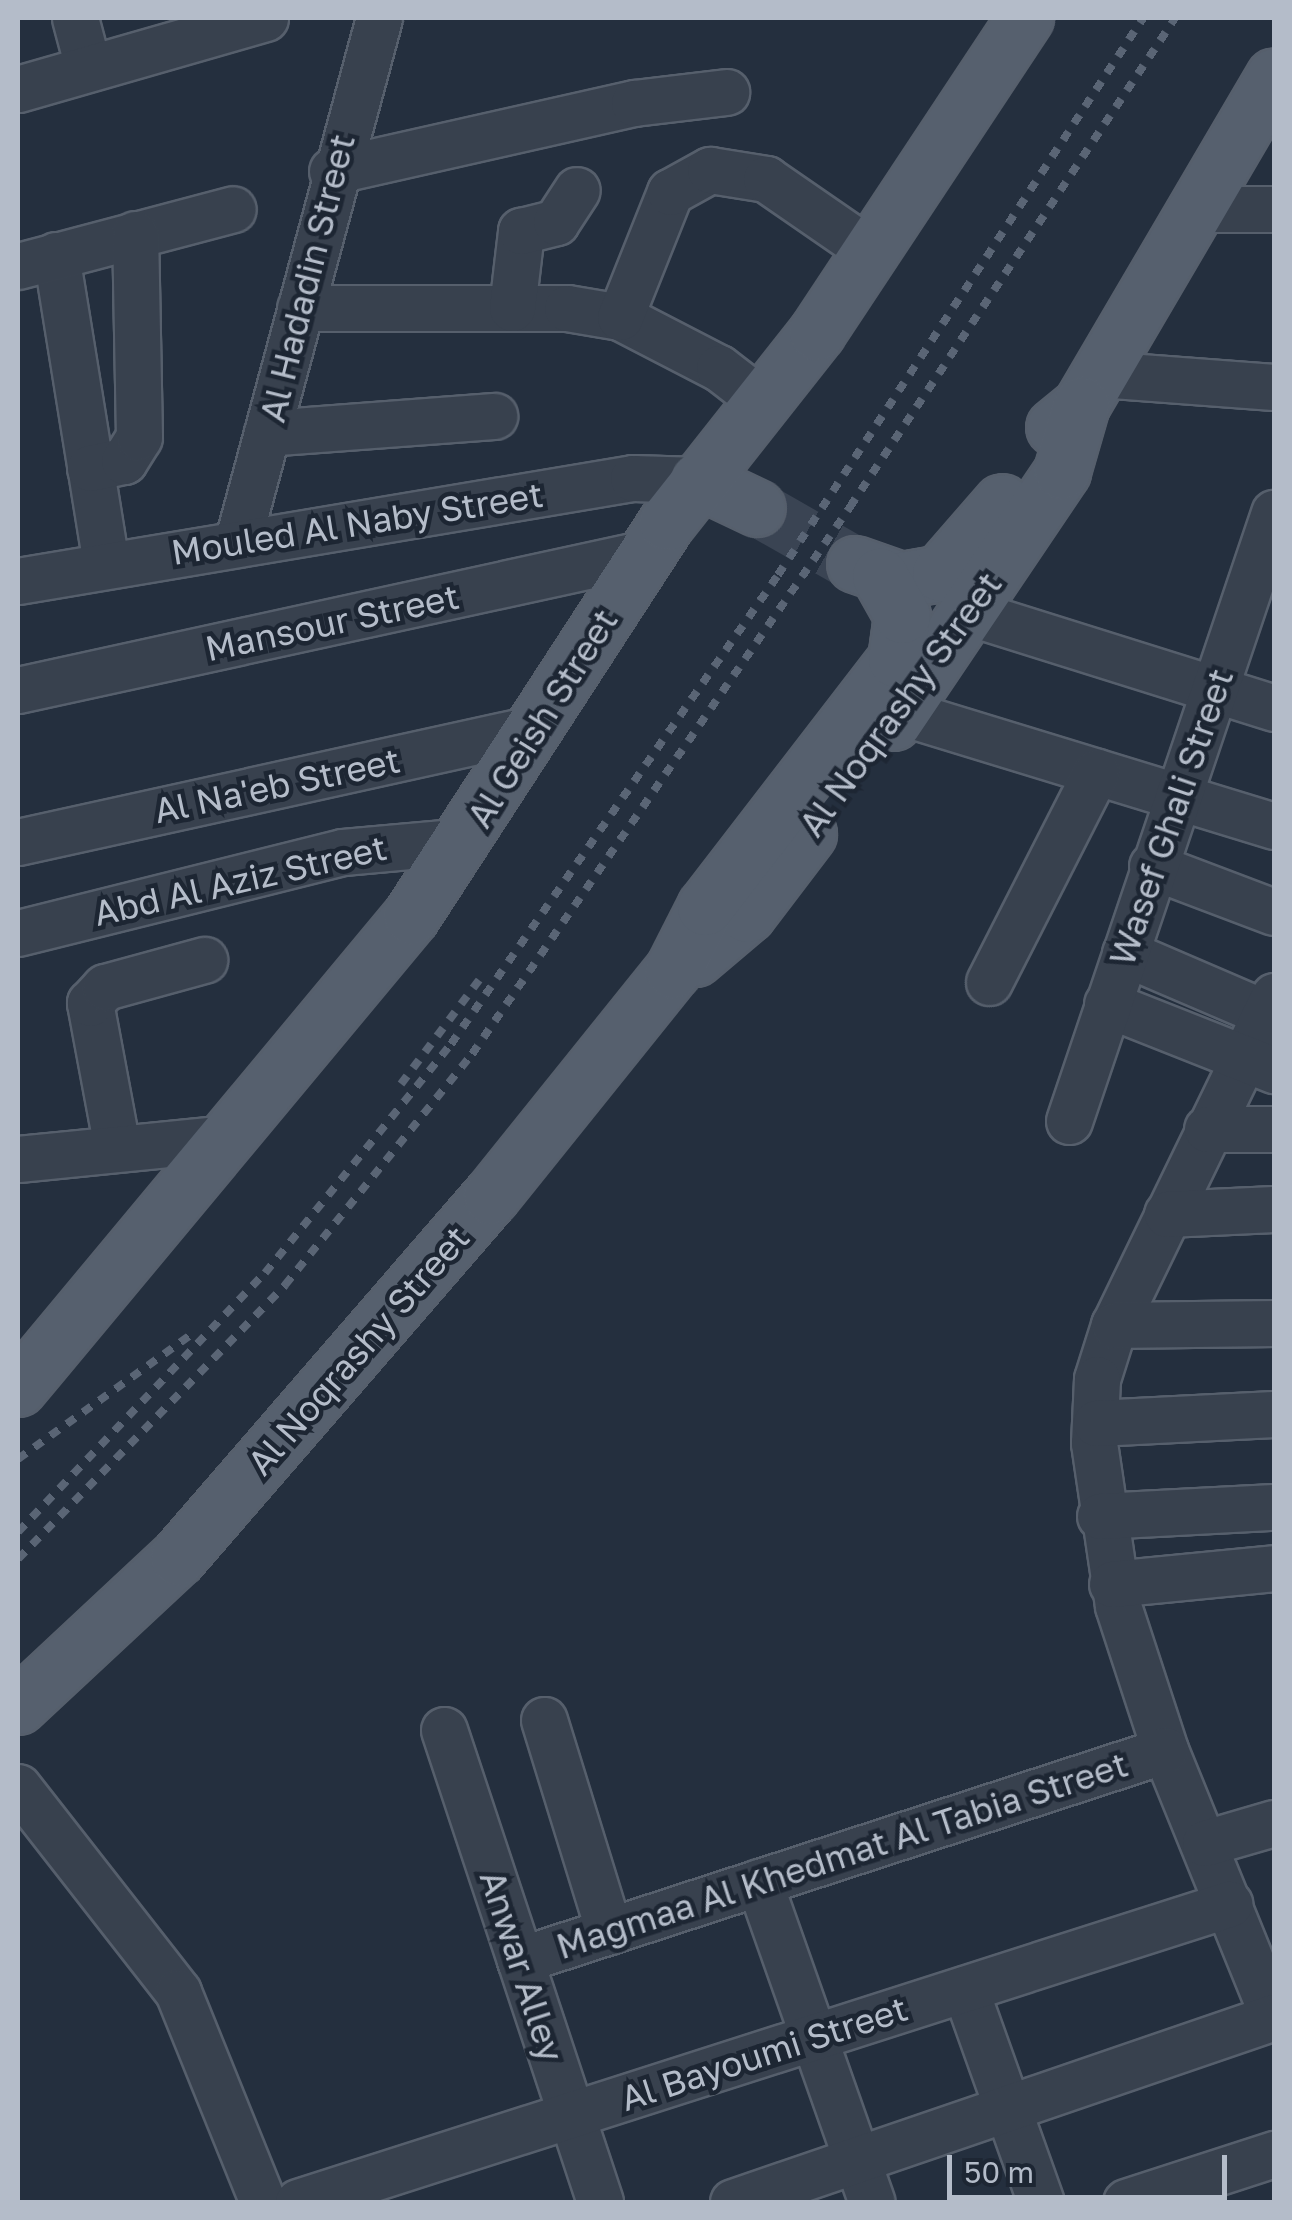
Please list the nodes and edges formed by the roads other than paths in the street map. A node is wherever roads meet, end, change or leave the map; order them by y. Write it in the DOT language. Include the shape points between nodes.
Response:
graph roads {
  1 [pos="75,18"];
  2 [pos="264,18"];
  3 [pos="379,18"];
  4 [pos="1025,18"];
  5 [pos="181,29"];
  6 [pos="88,67"];
  7 [pos="18,90"];
  8 [pos="726,92"];
  9 [pos="1268,96"];
  10 [pos="332,171"];
  11 [pos="578,190"];
  12 [pos="233,209"];
  13 [pos="1196,209"];
  14 [pos="1274,210"];
  15 [pos="136,234"];
  16 [pos="872,252"];
  17 [pos="37,260"];
  18 [pos="300,308"];
  19 [pos="512,308"];
  20 [pos="620,317"];
  21 [pos="1274,386"];
  22 [pos="1091,390"];
  23 [pos="762,402"];
  24 [pos="494,416"];
  25 [pos="268,432"];
  26 [pos="90,468"];
  27 [pos="698,480"];
  28 [pos="756,508"];
  29 [pos="1274,513"];
  30 [pos="238,540"];
  31 [pos="646,554"];
  32 [pos="106,564"];
  33 [pos="18,580"];
  34 [pos="968,612"];
  35 [pos="1215,688"];
  36 [pos="18,690"];
  37 [pos="1274,708"];
  38 [pos="901,712"];
  39 [pos="536,728"];
  40 [pos="1096,772"];
  41 [pos="1176,797"];
  42 [pos="1274,826"];
  43 [pos="464,841"];
  44 [pos="18,842"];
  45 [pos="1152,866"];
  46 [pos="1274,912"];
  47 [pos="18,933"];
  48 [pos="1124,953"];
  49 [pos="204,960"];
  50 [pos="674,970"];
  51 [pos="989,982"];
  52 [pos="1108,1004"];
  53 [pos="1271,1009"];
  54 [pos="1258,1064"];
  55 [pos="1069,1121"];
  56 [pos="1207,1129"];
  57 [pos="1274,1130"];
  58 [pos="229,1138"];
  59 [pos="117,1148"];
  60 [pos="18,1159"];
  61 [pos="1274,1209"];
  62 [pos="1167,1214"];
  63 [pos="1274,1323"];
  64 [pos="1114,1325"];
  65 [pos="26,1374"];
  66 [pos="1274,1414"];
  67 [pos="1096,1423"];
  68 [pos="1274,1506"];
  69 [pos="1100,1516"];
  70 [pos="1274,1568"];
  71 [pos="1112,1584"];
  72 [pos="18,1706"];
  73 [pos="544,1720"];
  74 [pos="444,1730"];
  75 [pos="1165,1750"];
  76 [pos="18,1787"];
  77 [pos="1274,1823"];
  78 [pos="1204,1843"];
  79 [pos="759,1882"];
  80 [pos="1247,1914"];
  81 [pos="608,1931"];
  82 [pos="520,1960"];
  83 [pos="965,1989"];
  84 [pos="1274,2018"];
  85 [pos="814,2038"];
  86 [pos="1008,2109"];
  87 [pos="571,2115"];
  88 [pos="1274,2154"];
  89 [pos="864,2182"];
  90 [pos="264,2202"];
  91 [pos="298,2202"];
  92 [pos="600,2202"];
  93 [pos="733,2202"];
  94 [pos="1041,2202"];
  95 [pos="1126,2202"];
  1 -- 6 [label="street"];
  2 -- 5 [label="street"];
  3 -- 10 [label="street, Al Hadadin Street"];
  4 -- 16 [label="main road, Al Geish Street"];
  5 -- 6 [label="street"];
  6 -- 7 [label="street"];
  8 -- 10 [label="street" via="634,103"];
  9 -- 13 [label="main road, Al Noqrashy Street"];
  10 -- 18 [label="street, Al Hadadin Street"];
  11 -- 19 [label="street" via="562,218 521,231"];
  12 -- 15 [label="street"];
  13 -- 14 [label="street"];
  13 -- 22 [label="main road, Al Noqrashy Street"];
  15 -- 17 [label="street"];
  15 -- 26 [label="street" via="139,437 124,461"];
  16 -- 20 [label="street" via="766,179 710,170 670,192"];
  16 -- 23 [label="main road, Al Geish Street"];
  17 -- 26 [label="street"];
  18 -- 19 [label="street"];
  18 -- 25 [label="street, Al Hadadin Street"];
  19 -- 20 [label="street"];
  20 -- 23 [label="street" via="719,368"];
  21 -- 22 [label="street"];
  22 -- 34 [label="main road, Al Noqrashy Street" via="1062,471"];
  22 -- 50 [label="main road, Al Noqrashy Street" via="1045,437 957,561 921,580 868,570 902,615 896,660 704,907"];
  23 -- 27 [label="main road, Al Geish Street"];
  24 -- 25 [label="street"];
  25 -- 30 [label="street, Al Hadadin Street"];
  26 -- 32 [label="street"];
  27 -- 28 [label="main road"];
  27 -- 30 [label="street, Mouled Al Naby Street" via="633,478"];
  27 -- 31 [label="main road, Al Geish Street"];
  29 -- 35 [label="street, Wasef Ghali Street"];
  30 -- 32 [label="street, Mouled Al Naby Street"];
  31 -- 36 [label="street, Mansour Street"];
  31 -- 39 [label="main road, Al Geish Street"];
  32 -- 33 [label="street, Mouled Al Naby Street"];
  34 -- 35 [label="street"];
  34 -- 38 [label="main road, Al Noqrashy Street"];
  35 -- 37 [label="street"];
  35 -- 41 [label="street, Wasef Ghali Street"];
  38 -- 40 [label="street"];
  38 -- 50 [label="main road, Al Noqrashy Street" via="747,914"];
  39 -- 43 [label="main road, Al Geish Street"];
  39 -- 44 [label="street, Al Na'eb Street"];
  40 -- 41 [label="street"];
  40 -- 51 [label="street"];
  41 -- 42 [label="street"];
  41 -- 45 [label="street, Wasef Ghali Street"];
  43 -- 47 [label="street, Abd Al Aziz Street" via="343,852"];
  43 -- 58 [label="main road, Al Geish Street"];
  45 -- 46 [label="street"];
  45 -- 48 [label="street, Wasef Ghali Street"];
  48 -- 52 [label="street, Wasef Ghali Street"];
  48 -- 53 [label="street"];
  49 -- 59 [label="street" via="105,988 90,1003"];
  50 -- 72 [label="main road, Al Noqrashy Street" via="490,1196 178,1557"];
  52 -- 54 [label="street"];
  52 -- 55 [label="street, Wasef Ghali Street"];
  53 -- 54 [label="street"];
  54 -- 56 [label="street"];
  56 -- 57 [label="street"];
  56 -- 62 [label="street"];
  58 -- 59 [label="street"];
  58 -- 65 [label="main road, Al Geish Street"];
  59 -- 60 [label="street"];
  61 -- 62 [label="street"];
  62 -- 64 [label="street"];
  63 -- 64 [label="street"];
  64 -- 67 [label="street" via="1097,1379"];
  66 -- 67 [label="street"];
  67 -- 69 [label="street"];
  68 -- 69 [label="street"];
  69 -- 71 [label="street"];
  70 -- 71 [label="street"];
  71 -- 75 [label="street"];
  73 -- 81 [label="street"];
  74 -- 82 [label="street, Anwar Alley"];
  75 -- 78 [label="street"];
  75 -- 79 [label="street, Magmaa Al Khedmat Al Tabia Street"];
  76 -- 90 [label="street" via="178,1992"];
  77 -- 78 [label="street"];
  78 -- 80 [label="street"];
  79 -- 81 [label="street, Magmaa Al Khedmat Al Tabia Street"];
  79 -- 85 [label="street"];
  80 -- 83 [label="street, Al Bayoumi Street"];
  80 -- 84 [label="street"];
  81 -- 82 [label="street, Magmaa Al Khedmat Al Tabia Street"];
  82 -- 87 [label="street, Anwar Alley"];
  83 -- 85 [label="street, Al Bayoumi Street"];
  83 -- 86 [label="street"];
  84 -- 86 [label="street"];
  85 -- 87 [label="street, Al Bayoumi Street"];
  85 -- 89 [label="street"];
  86 -- 89 [label="street"];
  86 -- 94 [label="street"];
  87 -- 91 [label="street, Al Bayoumi Street"];
  87 -- 92 [label="street, Anwar Alley"];
  88 -- 95 [label="street"];
  89 -- 93 [label="street"];
}
